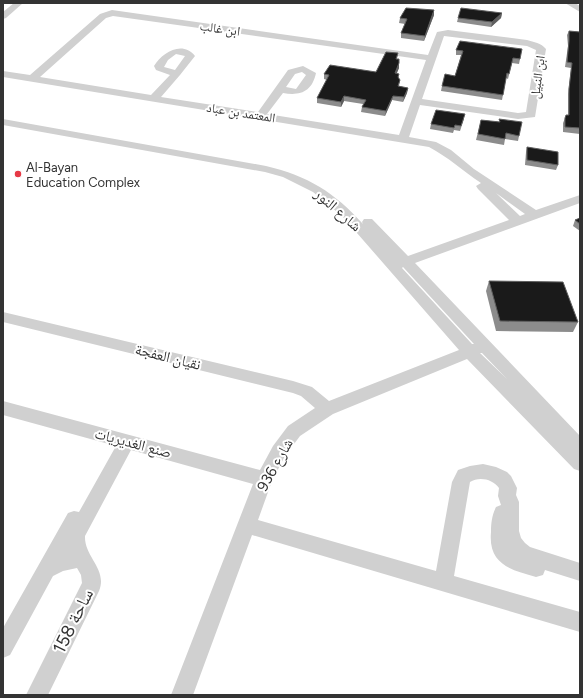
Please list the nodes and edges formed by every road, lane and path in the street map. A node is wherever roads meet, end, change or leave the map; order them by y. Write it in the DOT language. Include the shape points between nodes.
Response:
graph roads {
  1 [pos="19,3"];
  2 [pos="569,3"];
  3 [pos="580,9"];
  4 [pos="3,16"];
  5 [pos="431,58"];
  6 [pos="177,73"];
  7 [pos="3,74"];
  8 [pos="32,79"];
  9 [pos="280,89"];
  10 [pos="154,98"];
  11 [pos="416,100"];
  12 [pos="3,115"];
  13 [pos="261,115"];
  14 [pos="3,122"];
  15 [pos="85,133"];
  16 [pos="403,138"];
  17 [pos="470,171"];
  18 [pos="580,199"];
  19 [pos="536,216"];
  20 [pos="518,222"];
  21 [pos="399,264"];
  22 [pos="3,317"];
  23 [pos="477,349"];
  24 [pos="3,408"];
  25 [pos="327,409"];
  26 [pos="123,440"];
  27 [pos="580,447"];
  28 [pos="580,464"];
  29 [pos="264,479"];
  30 [pos="507,498"];
  31 [pos="247,525"];
  32 [pos="81,558"];
  33 [pos="47,569"];
  34 [pos="580,572"];
  35 [pos="580,578"];
  36 [pos="443,583"];
  37 [pos="580,622"];
  38 [pos="3,648"];
  39 [pos="36,695"];
  40 [pos="182,695"];
  1 -- 4 [label="street"];
  2 -- 3 [label="street"];
  5 -- 8 [label="street, ابن غالب" via="112,13 103,16"];
  5 -- 11 [label="street, ابن النبيل"];
  5 -- 11 [label="street, ابن النبيل" via="439,36 443,33 539,46 541,52 532,113 518,116"];
  6 -- 10 [label="street"];
  7 -- 8 [label="street, المعتمد بن عباد"];
  8 -- 10 [label="street, المعتمد بن عباد"];
  9 -- 13 [label="street"];
  10 -- 13 [label="street, المعتمد بن عباد"];
  11 -- 16 [label="street, ابن النبيل"];
  12 -- 15 [label="street, شارع النور"];
  13 -- 16 [label="street, المعتمد بن عباد"];
  14 -- 15 [label="street, شارع النور"];
  15 -- 21 [label="street, شارع النور" via="287,175 317,189 330,199"];
  16 -- 17 [label="street, المعتمد بن عباد" via="441,147"];
  17 -- 19 [label="street, المعتمد بن عباد"];
  17 -- 20 [label="street, المعتمد بن عباد"];
  18 -- 19 [label="street"];
  19 -- 20 [label="street"];
  20 -- 21 [label="street"];
  21 -- 23 [label="street, شارع النور"];
  22 -- 25 [label="street, نقيان العفجة" via="293,387 306,392"];
  23 -- 25 [label="street, شارع 936"];
  23 -- 27 [label="street, شارع النور"];
  23 -- 28 [label="street, شارع النور"];
  24 -- 26 [label="street, صنع الغديريات"];
  25 -- 29 [label="street, شارع 936" via="294,431 279,451"];
  26 -- 29 [label="street, صنع الغديريات"];
  26 -- 32 [label="street, ساحة 158" via="76,535 75,547"];
  26 -- 33 [label="street"];
  29 -- 31 [label="street, شارع 936"];
  30 -- 34 [label="street" via="510,502 513,545 524,554"];
  30 -- 35 [label="street" via="504,501 499,536 501,550 506,556 521,564"];
  30 -- 36 [label="street" via="508,487 492,473 482,471 464,475"];
  31 -- 36 [label="street"];
  31 -- 40 [label="street, شارع 936"];
  32 -- 33 [label="street" via="60,562"];
  32 -- 39 [label="street, ساحة 158" via="91,572 92,584"];
  33 -- 38 [label="street"];
  36 -- 37 [label="street"];
}
